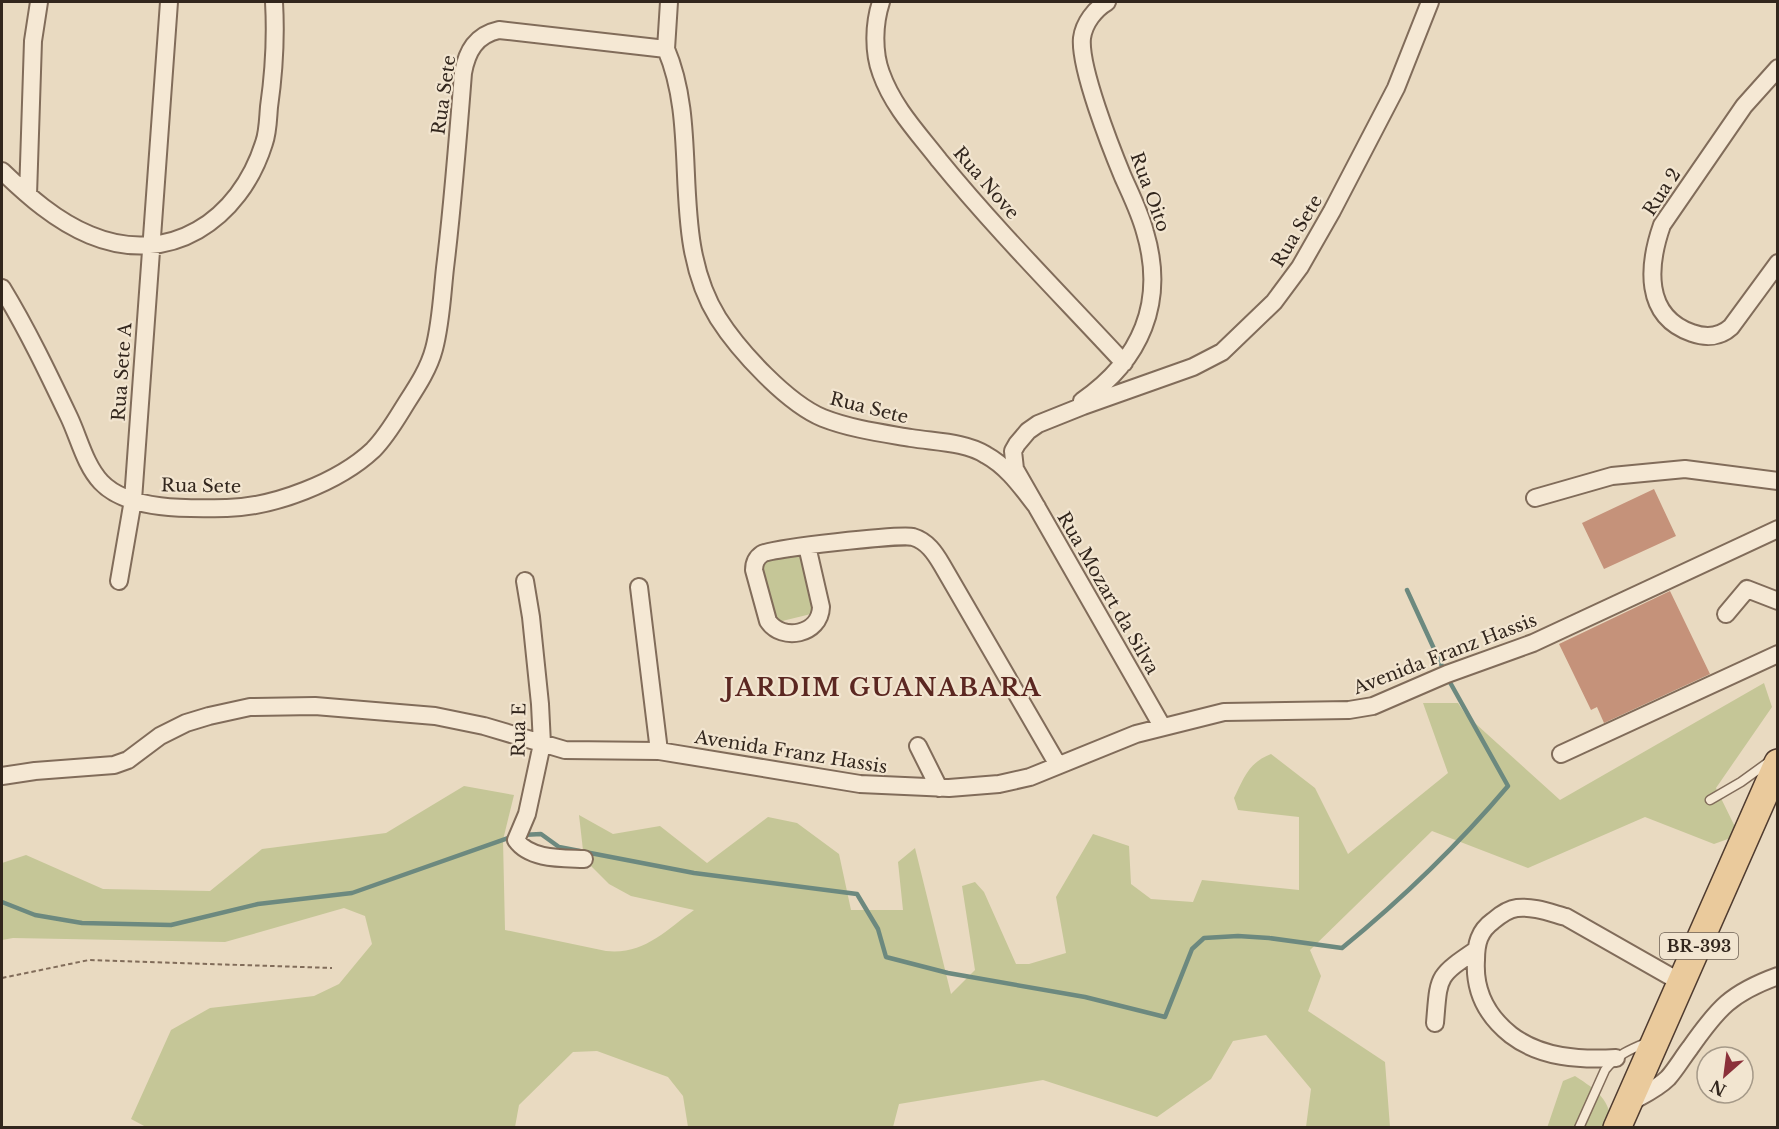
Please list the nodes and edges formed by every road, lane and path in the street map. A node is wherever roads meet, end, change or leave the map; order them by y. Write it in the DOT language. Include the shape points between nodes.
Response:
graph roads {
  1 [pos="39,2"];
  2 [pos="169,2"];
  3 [pos="274,2"];
  4 [pos="669,2"];
  5 [pos="881,2"];
  6 [pos="1107,2"];
  7 [pos="1430,2"];
  8 [pos="666,49"];
  9 [pos="1778,68"];
  10 [pos="2,171"];
  11 [pos="28,195"];
  12 [pos="151,247"];
  13 [pos="1778,263"];
  14 [pos="2,288"];
  15 [pos="1124,363"];
  16 [pos="1067,412"];
  17 [pos="1021,479"];
  18 [pos="1778,481"];
  19 [pos="1535,498"];
  20 [pos="133,500"];
  21 [pos="1037,507"];
  22 [pos="1778,529"];
  23 [pos="807,546"];
  24 [pos="119,581"];
  25 [pos="525,581"];
  26 [pos="639,587"];
  27 [pos="1778,601"];
  28 [pos="1726,614"];
  29 [pos="1778,654"];
  30 [pos="1162,726"];
  31 [pos="542,744"];
  32 [pos="918,746"];
  33 [pos="659,751"];
  34 [pos="1561,754"];
  35 [pos="1778,755"];
  36 [pos="2,762"];
  37 [pos="1778,763"];
  38 [pos="1058,765"];
  39 [pos="34,771"];
  40 [pos="2,776"];
  41 [pos="939,788"];
  42 [pos="1710,800"];
  43 [pos="584,859"];
  44 [pos="1476,950"];
  45 [pos="332,968"];
  46 [pos="1778,976"];
  47 [pos="2,978"];
  48 [pos="1682,983"];
  49 [pos="1435,1023"];
  50 [pos="1656,1038"];
  51 [pos="1616,1058"];
  52 [pos="1622,1116"];
  53 [pos="1579,1128"];
  1 -- 11 [label="street" via="33,41"];
  2 -- 12 [label="street, Rua Sete A"];
  3 -- 12 [label="street" via="276,24 266,140 250,177 220,215 193,233"];
  4 -- 8 [label="street"];
  5 -- 15 [label="street, Rua Nove" via="876,27 880,72 904,116 965,192"];
  6 -- 15 [label="street, Rua Oito" via="1092,15 1083,31 1084,61 1146,233 1152,266 1147,322"];
  7 -- 16 [label="street, Rua Sete" via="1375,129 1300,267 1274,302 1222,352 1193,367"];
  8 -- 20 [label="street, Rua Sete" via="499,30 477,40 463,73 451,216 434,348 428,366 388,432 372,450 332,477 267,504 210,509"];
  8 -- 21 [label="street, Rua Sete" via="680,95 696,267 719,319 748,357 794,401 822,417 986,454 1008,472"];
  9 -- 13 [label="street, Rua 2" via="1744,106 1662,225 1652,270 1654,296 1658,307 1674,324 1694,334 1725,333"];
  10 -- 11 [label="street"];
  11 -- 12 [label="street" via="62,221 92,236"];
  12 -- 20 [label="street, Rua Sete A"];
  14 -- 20 [label="street, Rua Sete" via="39,355 93,470 108,488"];
  15 -- 16 [label="street, Rua Oito"];
  16 -- 17 [label="street, Rua Sete" via="1028,431 1017,444 1013,459"];
  17 -- 21 [label="street, Rua Mozart da Silva"];
  18 -- 19 [label="street" via="1685,469 1612,476"];
  20 -- 24 [label="street, Rua Sete A"];
  21 -- 30 [label="street, Rua Mozart da Silva"];
  22 -- 30 [label="street, Avenida Franz Hassis" via="1533,643 1373,706 1349,710 1224,712"];
  23 -- 23 [label="street" via="768,551 755,563 768,621 783,633 806,630 820,613"];
  23 -- 38 [label="street" via="901,536 920,540 930,548"];
  25 -- 31 [label="street, Rua E"];
  26 -- 33 [label="street"];
  27 -- 28 [label="street" via="1747,589"];
  29 -- 34 [label="street"];
  30 -- 38 [label="street, Avenida Franz Hassis"];
  31 -- 33 [label="street, Avenida Franz Hassis" via="579,751"];
  31 -- 39 [label="street, Avenida Franz Hassis" via="435,716 315,706 250,707 186,723 114,765"];
  31 -- 43 [label="street, Rua E" via="518,843 539,855"];
  32 -- 41 [label="street"];
  33 -- 41 [label="street, Avenida Franz Hassis" via="850,783"];
  35 -- 42 [label="lane"];
  36 -- 39 [label="street"];
  37 -- 48 [label="main road, BR-393"];
  38 -- 41 [label="street, Avenida Franz Hassis" via="1014,782"];
  39 -- 40 [label="street"];
  44 -- 48 [label="street" via="1481,932 1490,923 1515,908 1528,908 1566,918"];
  44 -- 49 [label="street" via="1443,975"];
  44 -- 51 [label="street" via="1476,978 1482,1002 1512,1036 1561,1056"];
  45 -- 47 [label="path" via="89,960"];
  46 -- 52 [label="street" via="1742,990 1726,1002 1670,1075"];
  48 -- 50 [label="main road, BR-393"];
  50 -- 51 [label="lane"];
  50 -- 52 [label="main road, BR-393"];
  51 -- 53 [label="lane" via="1605,1070"];
}
